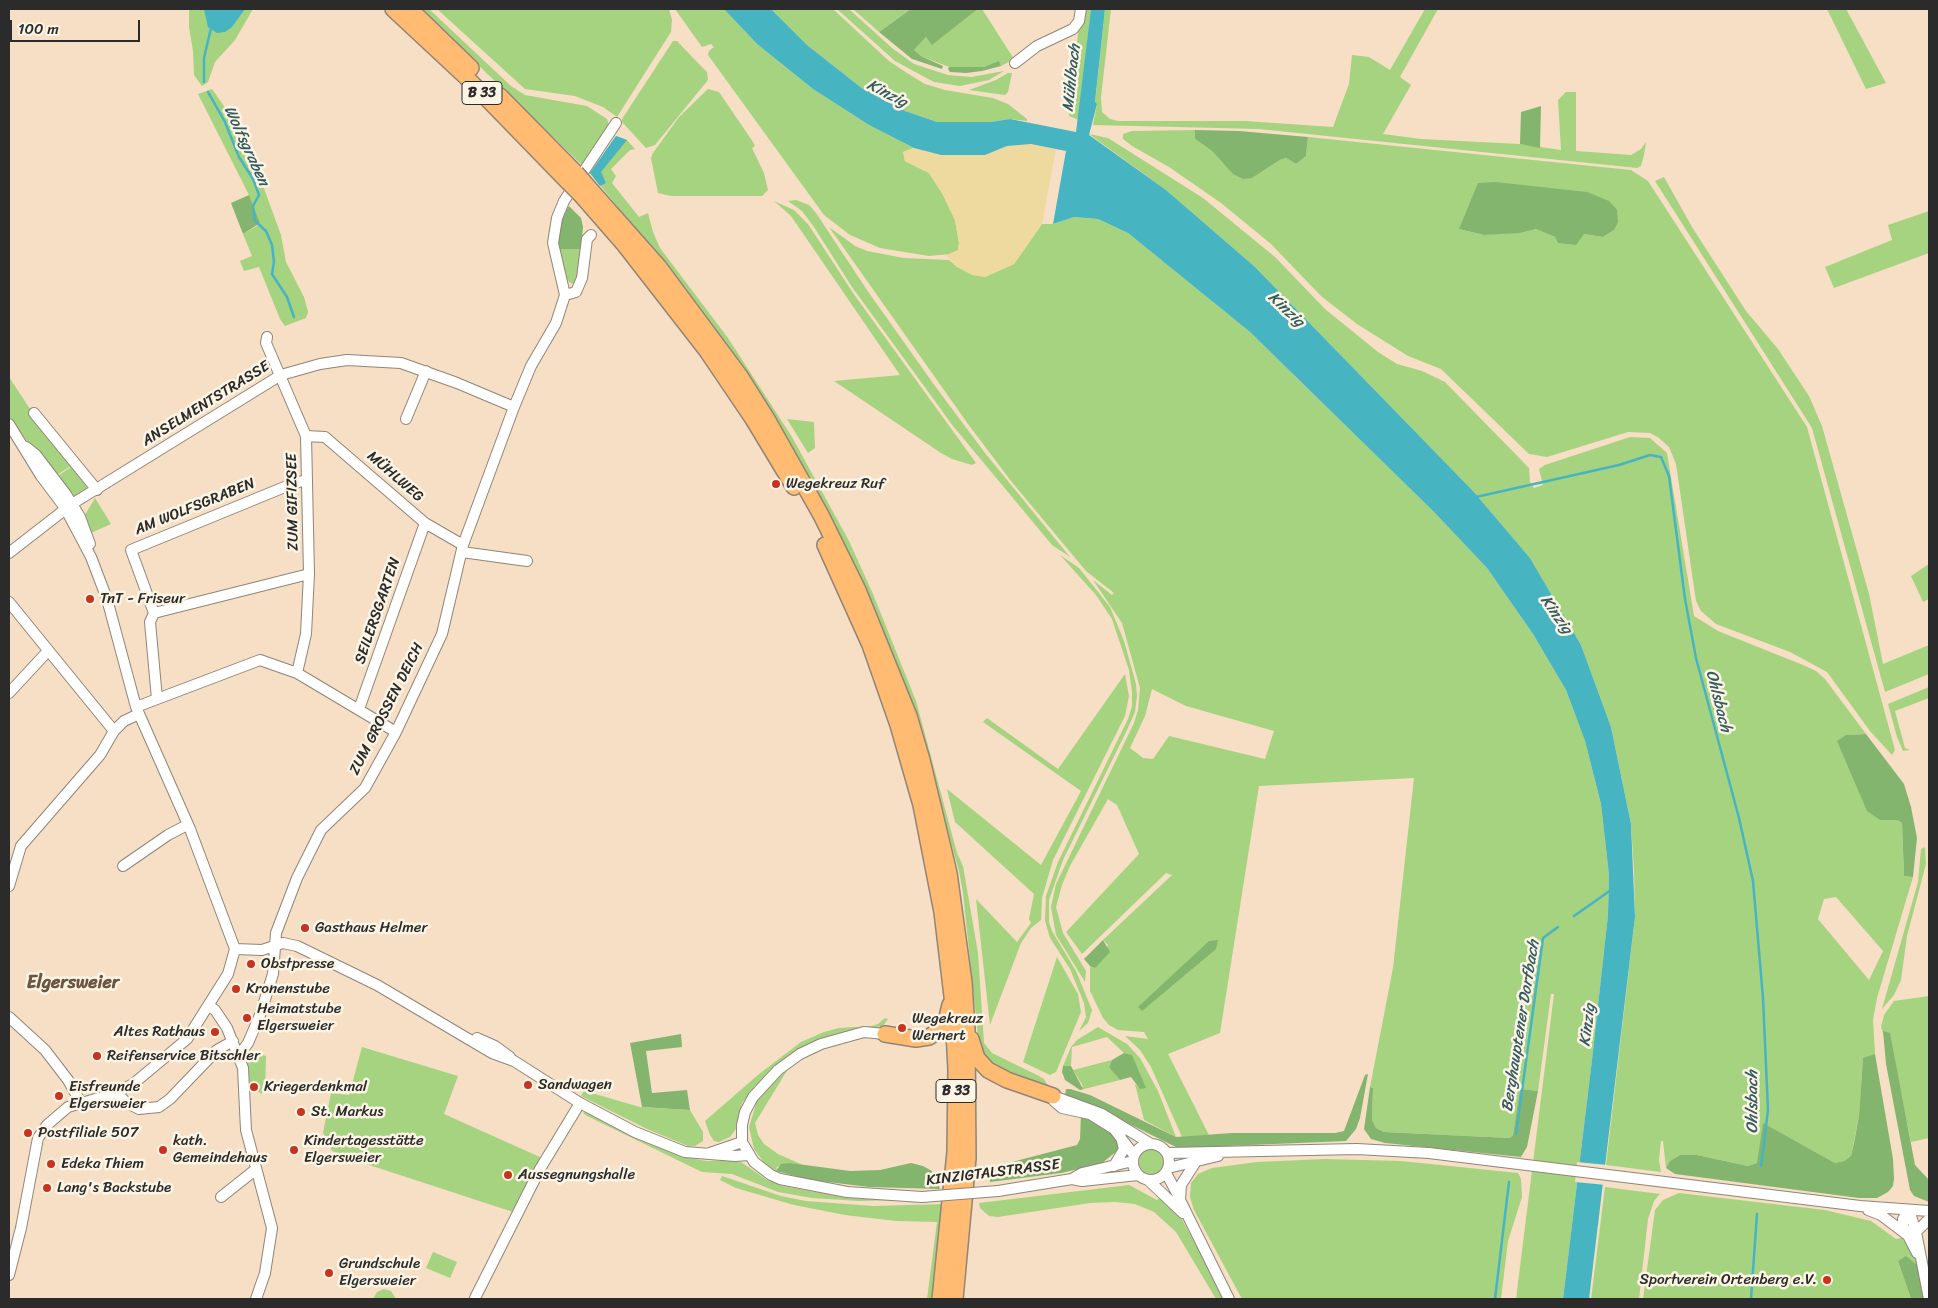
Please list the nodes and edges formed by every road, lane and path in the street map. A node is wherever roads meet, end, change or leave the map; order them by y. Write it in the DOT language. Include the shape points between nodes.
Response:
graph roads {
  1 [pos="393,9"];
  2 [pos="410,9"];
  3 [pos="1081,9"];
  4 [pos="1015,63"];
  5 [pos="616,123"];
  6 [pos="572,177"];
  7 [pos="585,192"];
  8 [pos="591,235"];
  9 [pos="565,295"];
  10 [pos="266,337"];
  11 [pos="426,371"];
  12 [pos="281,375"];
  13 [pos="514,407"];
  14 [pos="34,413"];
  15 [pos="406,419"];
  16 [pos="9,424"];
  17 [pos="306,436"];
  18 [pos="306,480"];
  19 [pos="97,490"];
  20 [pos="68,506"];
  21 [pos="425,523"];
  22 [pos="463,548"];
  23 [pos="9,554"];
  24 [pos="527,562"];
  25 [pos="309,574"];
  26 [pos="9,602"];
  27 [pos="154,613"];
  28 [pos="48,651"];
  29 [pos="297,673"];
  30 [pos="9,694"];
  31 [pos="157,699"];
  32 [pos="359,709"];
  33 [pos="138,711"];
  34 [pos="114,731"];
  35 [pos="396,732"];
  36 [pos="187,825"];
  37 [pos="123,866"];
  38 [pos="9,886"];
  39 [pos="275,945"];
  40 [pos="235,949"];
  41 [pos="952,996"];
  42 [pos="209,1006"];
  43 [pos="9,1017"];
  44 [pos="967,1029"];
  45 [pos="885,1034"];
  46 [pos="233,1041"];
  47 [pos="239,1055"];
  48 [pos="116,1093"];
  49 [pos="1053,1096"];
  50 [pos="81,1102"];
  51 [pos="580,1103"];
  52 [pos="1121,1136"];
  53 [pos="742,1142"];
  54 [pos="1151,1144"];
  55 [pos="1167,1153"];
  56 [pos="1226,1153"];
  57 [pos="708,1154"];
  58 [pos="748,1155"];
  59 [pos="1134,1158"];
  60 [pos="1195,1163"];
  61 [pos="1114,1166"];
  62 [pos="255,1170"];
  63 [pos="1167,1170"];
  64 [pos="1138,1175"];
  65 [pos="1072,1179"];
  66 [pos="1148,1180"];
  67 [pos="220,1197"];
  68 [pos="1180,1200"];
  69 [pos="1860,1206"];
  70 [pos="1909,1210"];
  71 [pos="1929,1211"];
  72 [pos="1929,1219"];
  73 [pos="1189,1220"];
  74 [pos="1911,1233"];
  75 [pos="9,1275"];
  76 [pos="475,1298"];
  77 [pos="256,1299"];
  78 [pos="940,1299"];
  79 [pos="956,1299"];
  80 [pos="1230,1299"];
  81 [pos="1929,1299"];
  1 -- 6 [label="highway, B 33"];
  2 -- 6 [label="highway, B 33"];
  3 -- 4 [label="street" via="1079,21 1073,29 1037,46"];
  5 -- 9 [label="street" via="564,201 557,218 553,243"];
  6 -- 7 [label="highway, B 33, bridge"];
  7 -- 41 [label="highway, B 33" via="712,358 787,475 844,585 895,716 921,804 942,912"];
  7 -- 44 [label="highway, B 33" via="659,267 740,376 822,515 858,590 909,716 934,805 952,892"];
  8 -- 9 [label="street, ZUM GROSSEN DEICH" via="587,239 582,278 576,292"];
  9 -- 13 [label="street, ZUM GROSSEN DEICH" via="556,322 531,366"];
  10 -- 12 [label="street, ZUM GIFIZSEE"];
  11 -- 12 [label="street, ANSELMENTSTRASSE" via="401,363 347,360"];
  11 -- 13 [label="street, ANSELMENTSTRASSE"];
  11 -- 15 [label="street"];
  12 -- 17 [label="street, ZUM GIFIZSEE"];
  12 -- 19 [label="street, ANSELMENTSTRASSE"];
  13 -- 22 [label="street, ZUM GROSSEN DEICH"];
  14 -- 19 [label="street"];
  16 -- 20 [label="street" via="21,443 36,454"];
  17 -- 18 [label="street, ZUM GIFIZSEE"];
  17 -- 21 [label="street, MÜHLWEG" via="325,437"];
  18 -- 25 [label="street, ZUM GIFIZSEE"];
  18 -- 27 [label="street, AM WOLFSGRABEN" via="131,550"];
  19 -- 20 [label="street, ANSELMENTSTRASSE"];
  20 -- 23 [label="street, ANSELMENTSTRASSE"];
  20 -- 33 [label="street" via="85,529"];
  21 -- 22 [label="street, MÜHLWEG"];
  21 -- 32 [label="street, SEILERSGARTEN"];
  22 -- 24 [label="street"];
  22 -- 35 [label="street, ZUM GROSSEN DEICH" via="442,634"];
  25 -- 27 [label="street"];
  25 -- 29 [label="street, ZUM GIFIZSEE" via="306,634"];
  26 -- 28 [label="street"];
  27 -- 31 [label="street, AM WOLFSGRABEN" via="150,622"];
  28 -- 30 [label="street"];
  28 -- 34 [label="street"];
  29 -- 31 [label="street" via="260,660"];
  29 -- 32 [label="street"];
  31 -- 33 [label="street"];
  32 -- 35 [label="street"];
  33 -- 34 [label="street"];
  33 -- 36 [label="street"];
  34 -- 38 [label="street" via="100,755 21,846"];
  35 -- 39 [label="street, ZUM GROSSEN DEICH" via="365,788 321,830 297,878 276,933"];
  36 -- 37 [label="street"];
  36 -- 40 [label="street"];
  39 -- 40 [label="street" via="262,950"];
  39 -- 47 [label="street, ZUM GROSSEN DEICH" via="273,974 260,1015"];
  39 -- 51 [label="street" via="289,943 312,952 377,985 458,1033 496,1046"];
  40 -- 42 [label="street" via="228,974"];
  41 -- 45 [label="highway" via="947,1017 938,1031 929,1037 916,1039"];
  41 -- 78 [label="highway, B 33" via="956,1069 955,1152"];
  42 -- 46 [label="street" via="220,1017"];
  42 -- 48 [label="street" via="181,1044 154,1069"];
  43 -- 50 [label="street" via="45,1050"];
  44 -- 49 [label="highway, B 33" via="977,1058 988,1070"];
  44 -- 79 [label="highway, B 33" via="968,1158"];
  45 -- 53 [label="street" via="864,1032 800,1054 765,1082 752,1098 742,1125"];
  46 -- 47 [label="street"];
  46 -- 48 [label="street" via="217,1050 170,1099 159,1106 139,1109"];
  47 -- 62 [label="street" via="243,1068 246,1130"];
  48 -- 50 [label="street"];
  49 -- 52 [label="street" via="1057,1105 1090,1114"];
  49 -- 54 [label="street" via="1102,1114"];
  50 -- 75 [label="street" via="58,1114 38,1138"];
  51 -- 57 [label="street" via="635,1132 685,1152"];
  51 -- 76 [label="street" via="540,1169"];
  52 -- 59 [label="street"];
  52 -- 61 [label="street" via="1124,1149"];
  53 -- 57 [label="street"];
  53 -- 58 [label="street, KINZIGTALSTRASSE"];
  54 -- 55 [label="street"];
  54 -- 59 [label="street" via="1141,1147"];
  55 -- 56 [label="street"];
  55 -- 63 [label="street"];
  56 -- 60 [label="street"];
  56 -- 69 [label="street" via="1357,1149 1429,1153"];
  57 -- 58 [label="street"];
  58 -- 65 [label="street, KINZIGTALSTRASSE, bridge" via="770,1175 790,1182 848,1192 922,1197 998,1191"];
  59 -- 61 [label="street, KINZIGTALSTRASSE"];
  59 -- 64 [label="street"];
  60 -- 63 [label="street"];
  60 -- 68 [label="street" via="1181,1184"];
  61 -- 65 [label="street, KINZIGTALSTRASSE" via="1082,1173"];
  62 -- 67 [label="street"];
  62 -- 77 [label="street" via="272,1228 265,1273"];
  63 -- 66 [label="street" via="1158,1179"];
  63 -- 68 [label="street"];
  64 -- 65 [label="street, KINZIGTALSTRASSE" via="1082,1181"];
  64 -- 66 [label="street"];
  66 -- 73 [label="street"];
  68 -- 73 [label="street"];
  69 -- 70 [label="street"];
  69 -- 74 [label="street"];
  70 -- 71 [label="street"];
  70 -- 74 [label="street"];
  72 -- 74 [label="street"];
  73 -- 80 [label="street"];
  74 -- 81 [label="street"];
}
